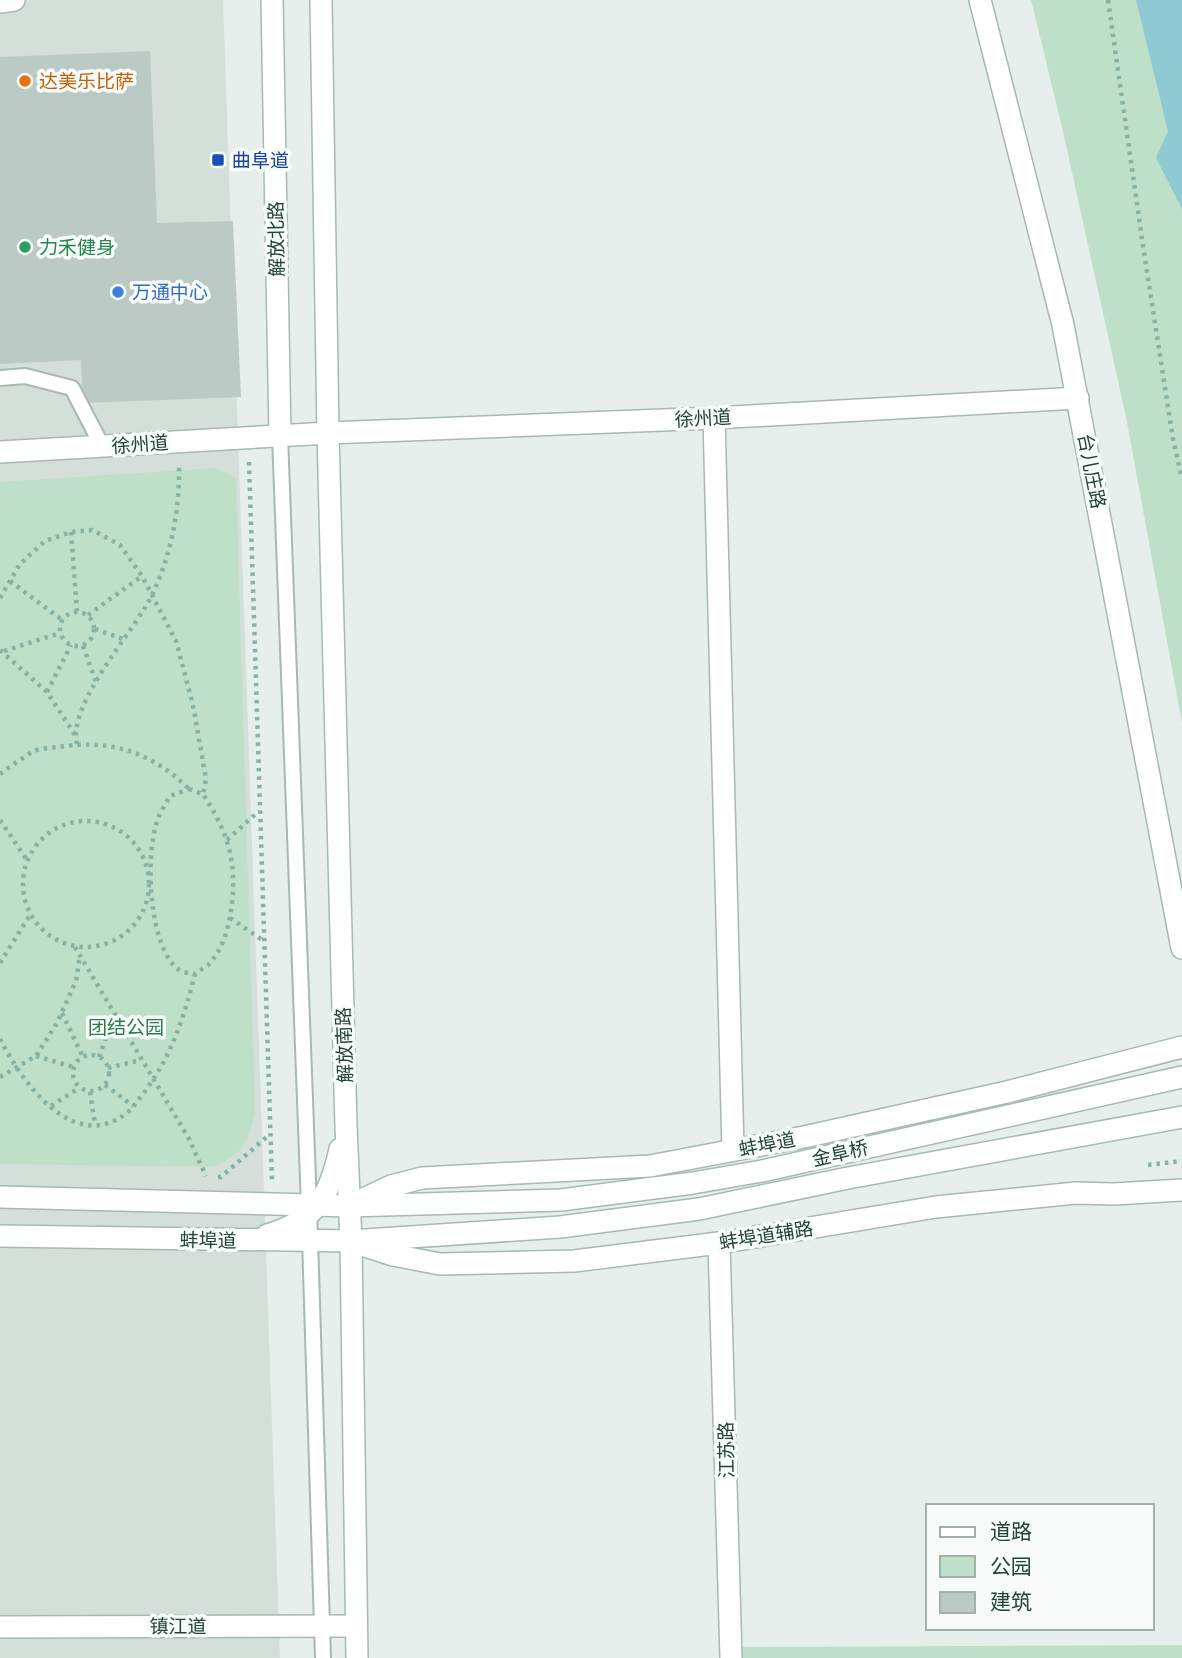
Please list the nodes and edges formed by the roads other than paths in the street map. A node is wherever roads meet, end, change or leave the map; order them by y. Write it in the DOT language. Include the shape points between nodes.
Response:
graph roads {
  1 [pos="14,0"];
  2 [pos="272,0"];
  3 [pos="321,0"];
  4 [pos="980,0"];
  5 [pos="0,2"];
  6 [pos="0,378"];
  7 [pos="1078,398"];
  8 [pos="714,418"];
  9 [pos="328,433"];
  10 [pos="280,436"];
  11 [pos="102,446"];
  12 [pos="0,452"];
  13 [pos="1182,948"];
  14 [pos="1182,1047"];
  15 [pos="1182,1077"];
  16 [pos="1182,1117"];
  17 [pos="346,1126"];
  18 [pos="733,1150"];
  19 [pos="1182,1190"];
  20 [pos="0,1198"];
  21 [pos="494,1202"];
  22 [pos="349,1206"];
  23 [pos="313,1209"];
  24 [pos="500,1232"];
  25 [pos="0,1236"];
  26 [pos="245,1240"];
  27 [pos="311,1241"];
  28 [pos="351,1241"];
  29 [pos="719,1243"];
  30 [pos="322,1625"];
  31 [pos="356,1626"];
  32 [pos="0,1627"];
  33 [pos="323,1658"];
  34 [pos="357,1658"];
  35 [pos="731,1658"];
  1 -- 5 [label="street"];
  2 -- 10 [label="street, 解放北路"];
  3 -- 9 [label="street"];
  4 -- 7 [label="street, 台儿庄路"];
  6 -- 11 [label="lane" via="26,376 72,388"];
  7 -- 8 [label="street, 徐州道"];
  7 -- 13 [label="street, 台儿庄路"];
  8 -- 9 [label="street, 徐州道"];
  8 -- 18 [label="street"];
  9 -- 10 [label="street, 徐州道"];
  9 -- 17 [label="street, 解放南路"];
  10 -- 11 [label="street, 徐州道"];
  10 -- 23 [label="lane"];
  11 -- 12 [label="street, 徐州道"];
  14 -- 18 [label="street, 蚌埠道" via="1007,1092"];
  15 -- 21 [label="street, 金阜桥" via="707,1181 561,1200"];
  16 -- 24 [label="street, 金阜桥" via="699,1209"];
  17 -- 22 [label="street, 解放南路"];
  17 -- 23 [label="street" via="330,1183"];
  18 -- 22 [label="street, 蚌埠道" via="650,1166 422,1178 390,1186"];
  19 -- 29 [label="street, 蚌埠道辅路" via="1076,1193 936,1207"];
  20 -- 23 [label="street, 蚌埠道"];
  21 -- 22 [label="street, 蚌埠道"];
  22 -- 23 [label="street, 蚌埠道"];
  22 -- 28 [label="street, 解放南路"];
  23 -- 26 [label="street" via="286,1230"];
  23 -- 27 [label="lane"];
  24 -- 28 [label="street, 蚌埠道"];
  25 -- 26 [label="street, 蚌埠道"];
  26 -- 27 [label="street, 蚌埠道"];
  27 -- 28 [label="street, 蚌埠道"];
  27 -- 30 [label="lane"];
  28 -- 29 [label="street, 蚌埠道辅路" via="440,1264 574,1261"];
  28 -- 31 [label="street, 解放南路"];
  29 -- 35 [label="street, 江苏路"];
  30 -- 31 [label="street, 镇江道"];
  30 -- 32 [label="street, 镇江道"];
  30 -- 33 [label="lane"];
  31 -- 34 [label="street, 解放南路"];
}
